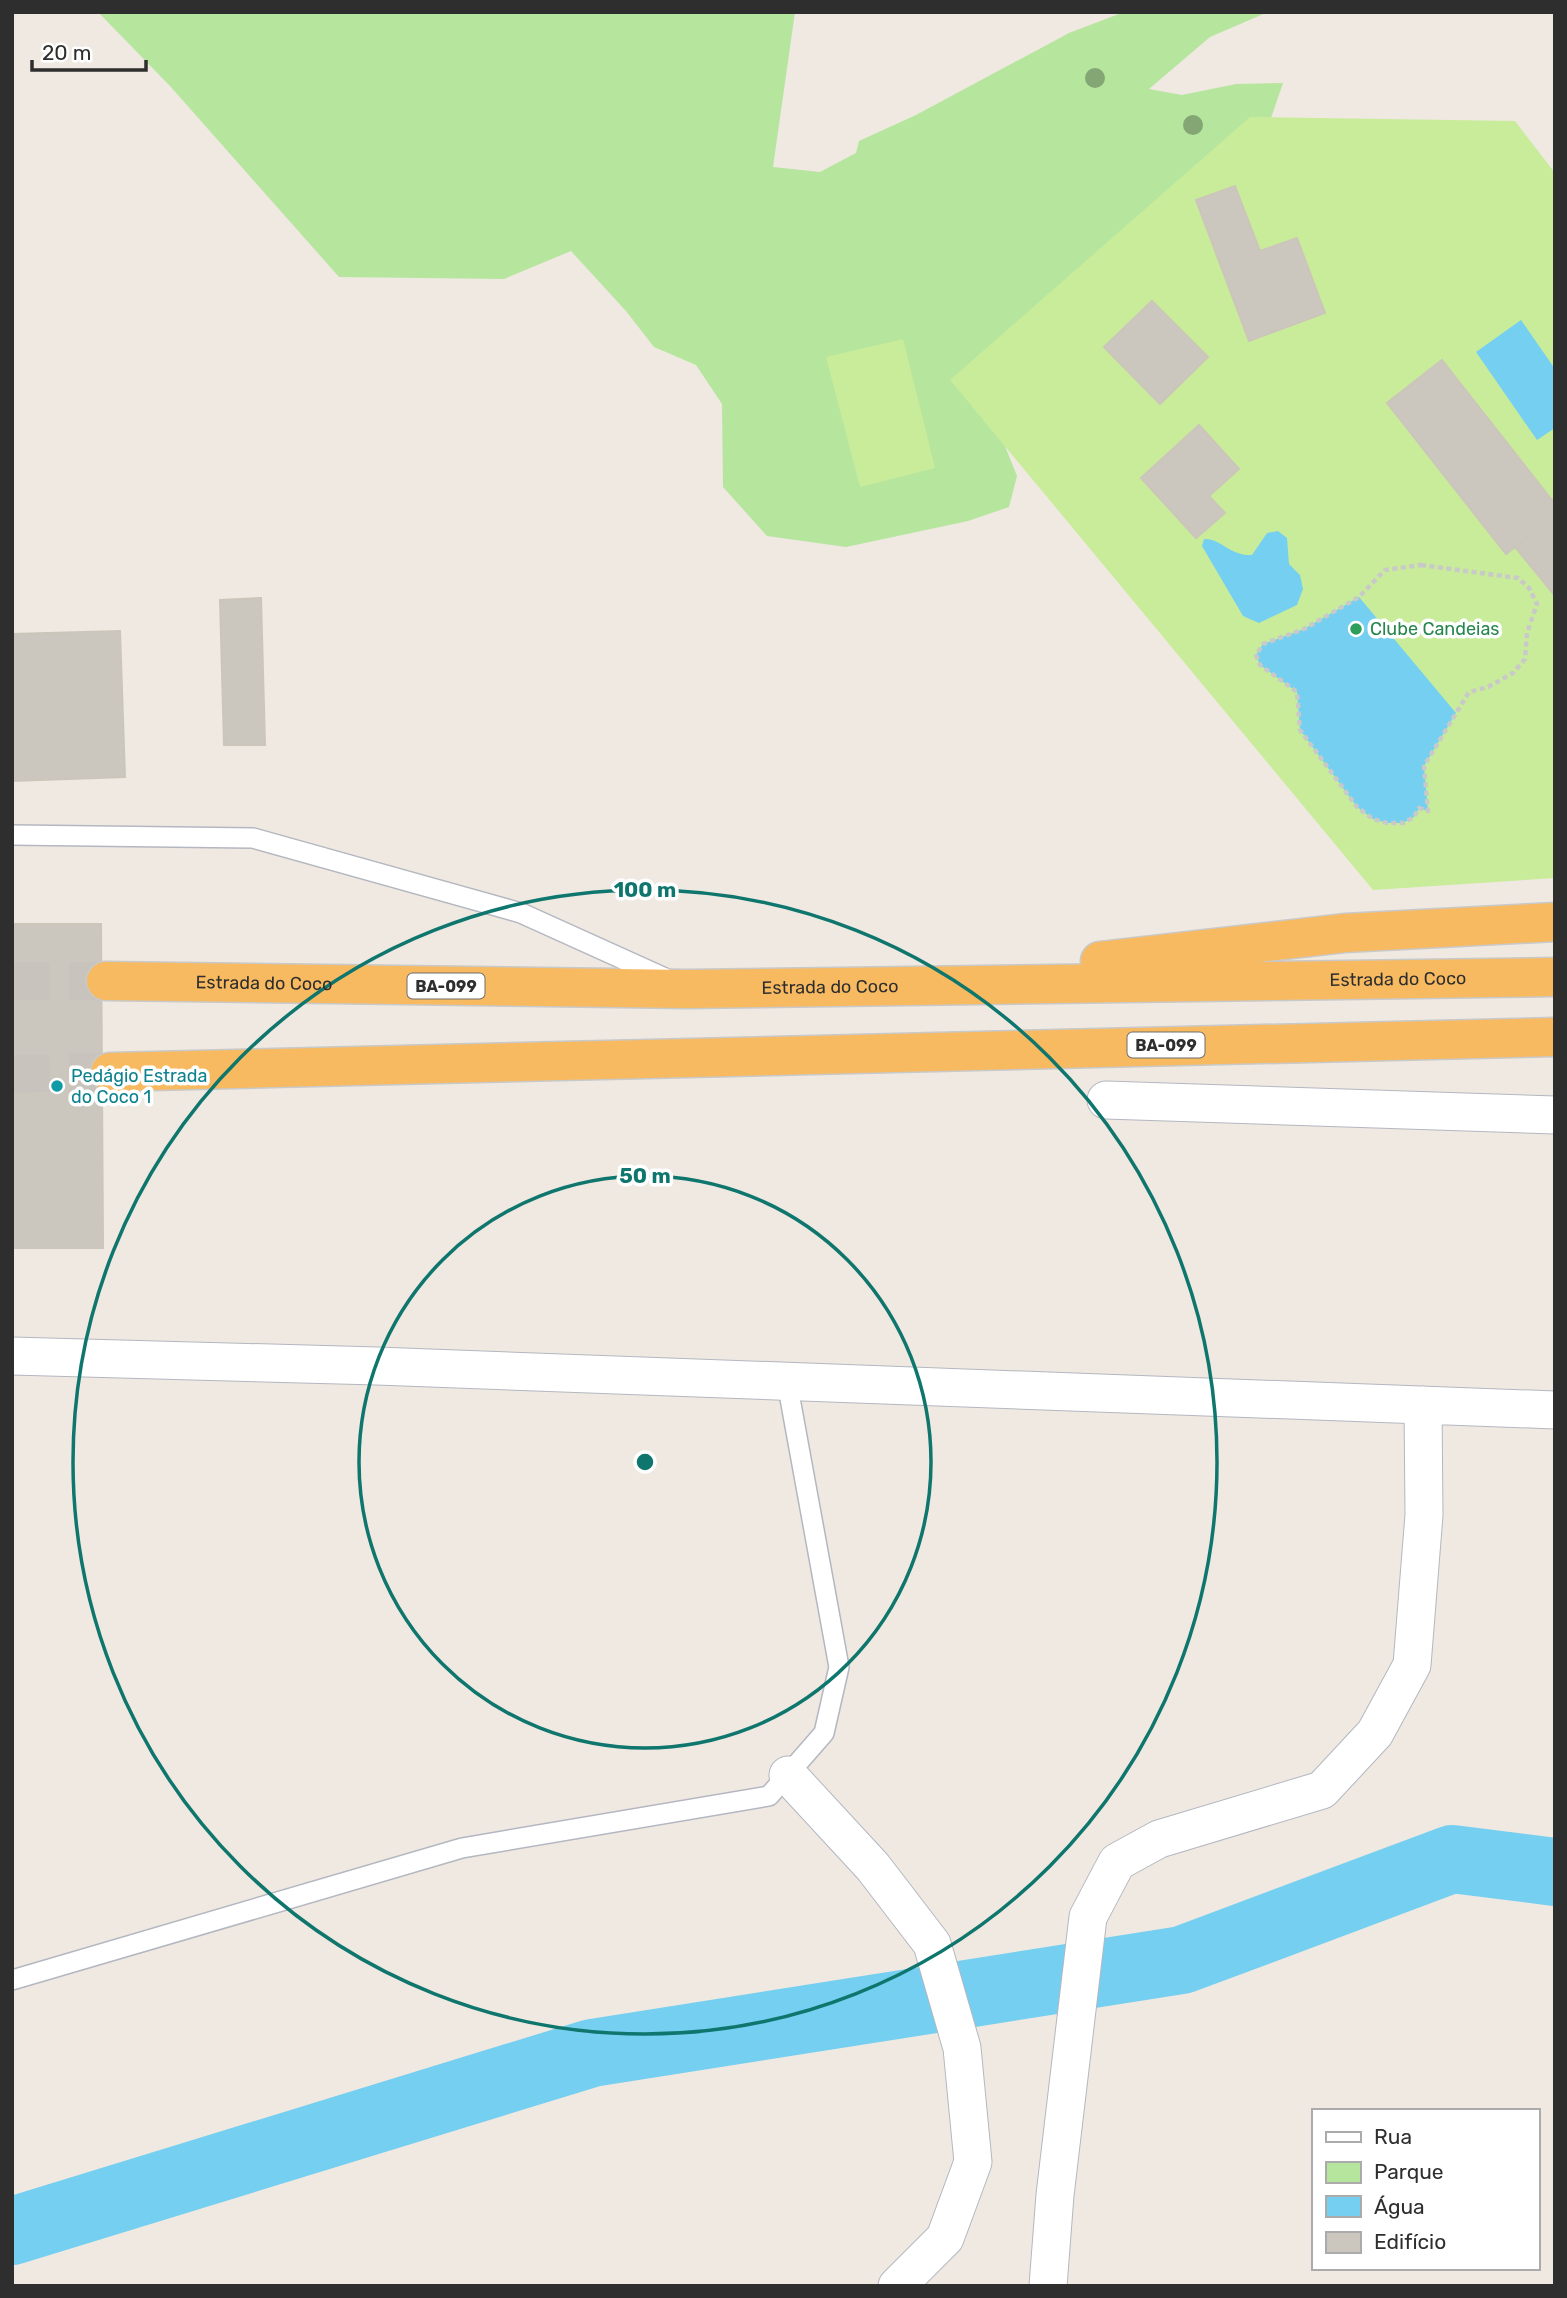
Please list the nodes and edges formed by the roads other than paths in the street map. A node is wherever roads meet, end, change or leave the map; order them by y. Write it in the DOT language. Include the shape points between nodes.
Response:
graph roads {
  1 [pos="12,835"];
  2 [pos="1555,922"];
  3 [pos="1555,977"];
  4 [pos="106,981"];
  5 [pos="881,986"];
  6 [pos="687,989"];
  7 [pos="1555,1037"];
  8 [pos="110,1072"];
  9 [pos="1106,1100"];
  10 [pos="1555,1115"];
  11 [pos="12,1356"];
  12 [pos="788,1382"];
  13 [pos="1423,1405"];
  14 [pos="1555,1410"];
  15 [pos="788,1775"];
  16 [pos="12,1980"];
  17 [pos="897,2286"];
  18 [pos="1048,2286"];
  1 -- 6 [label="lane" via="253,838 521,913"];
  2 -- 5 [label="highway" via="1345,933"];
  3 -- 5 [label="highway, Estrada do Coco / BA-099"];
  4 -- 6 [label="highway, Estrada do Coco / BA-099"];
  5 -- 6 [label="highway, Estrada do Coco / BA-099"];
  7 -- 8 [label="highway, BA-099"];
  9 -- 10 [label="street"];
  11 -- 12 [label="street"];
  12 -- 13 [label="street"];
  12 -- 15 [label="lane" via="839,1667 824,1733"];
  13 -- 14 [label="street"];
  13 -- 18 [label="street" via="1424,1516 1412,1665 1375,1733 1322,1790 1159,1839 1117,1862 1087,1917"];
  15 -- 16 [label="lane" via="769,1796 462,1848"];
  15 -- 17 [label="street" via="873,1867 932,1944 962,2048 973,2162 945,2238"];
}
